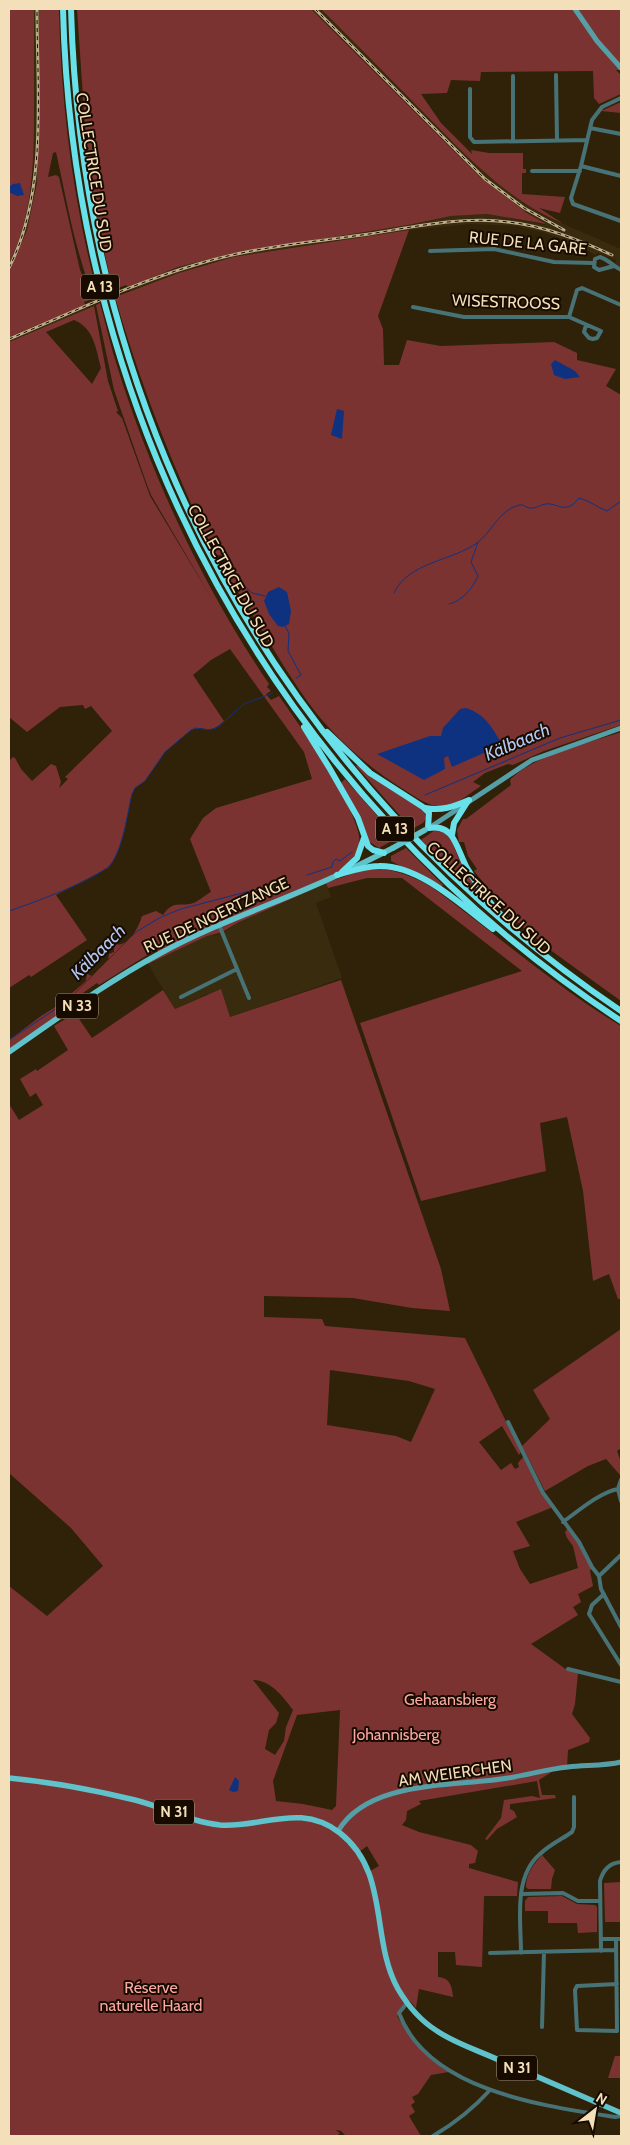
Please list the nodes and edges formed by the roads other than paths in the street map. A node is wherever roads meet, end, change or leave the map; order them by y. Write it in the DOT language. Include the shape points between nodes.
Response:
graph roads {
  1 [pos="63,9"];
  2 [pos="71,9"];
  3 [pos="575,9"];
  4 [pos="621,68"];
  5 [pos="556,75"];
  6 [pos="513,76"];
  7 [pos="470,89"];
  8 [pos="621,98"];
  9 [pos="590,128"];
  10 [pos="621,134"];
  11 [pos="557,140"];
  12 [pos="587,140"];
  13 [pos="513,141"];
  14 [pos="581,168"];
  15 [pos="532,171"];
  16 [pos="621,176"];
  17 [pos="621,221"];
  18 [pos="430,251"];
  19 [pos="593,263"];
  20 [pos="614,266"];
  21 [pos="621,270"];
  22 [pos="621,305"];
  23 [pos="414,307"];
  24 [pos="569,317"];
  25 [pos="586,325"];
  26 [pos="290,703"];
  27 [pos="306,709"];
  28 [pos="621,728"];
  29 [pos="469,800"];
  30 [pos="423,807"];
  31 [pos="427,829"];
  32 [pos="452,836"];
  33 [pos="364,838"];
  34 [pos="388,851"];
  35 [pos="392,866"];
  36 [pos="337,875"];
  37 [pos="219,925"];
  38 [pos="522,938"];
  39 [pos="514,942"];
  40 [pos="237,968"];
  41 [pos="181,996"];
  42 [pos="249,998"];
  43 [pos="621,1011"];
  44 [pos="621,1021"];
  45 [pos="9,1052"];
  46 [pos="508,1422"];
  47 [pos="621,1480"];
  48 [pos="618,1489"];
  49 [pos="621,1501"];
  50 [pos="563,1522"];
  51 [pos="621,1555"];
  52 [pos="600,1576"];
  53 [pos="604,1594"];
  54 [pos="621,1627"];
  55 [pos="621,1665"];
  56 [pos="568,1669"];
  57 [pos="621,1682"];
  58 [pos="621,1762"];
  59 [pos="9,1778"];
  60 [pos="574,1797"];
  61 [pos="338,1831"];
  62 [pos="621,1862"];
  63 [pos="521,1894"];
  64 [pos="600,1900"];
  65 [pos="601,1939"];
  66 [pos="616,1939"];
  67 [pos="621,1939"];
  68 [pos="616,1950"];
  69 [pos="601,1951"];
  70 [pos="544,1952"];
  71 [pos="490,1953"];
  72 [pos="522,1953"];
  73 [pos="617,1984"];
  74 [pos="407,2003"];
  75 [pos="542,2027"];
  76 [pos="619,2031"];
  77 [pos="490,2090"];
  78 [pos="621,2115"];
  79 [pos="433,2136"];
  1 -- 26 [label="highway, COLLECTRICE DU SUD / A 13" via="66,84 81,195 102,296 126,378 192,538 235,619"];
  2 -- 27 [label="highway, COLLECTRICE DU SUD / A 13" via="79,129 88,193 108,291 130,364 171,474 202,540 252,628"];
  3 -- 4 [label="main road"];
  5 -- 11 [label="street"];
  6 -- 13 [label="street"];
  7 -- 13 [label="street" via="471,140"];
  8 -- 9 [label="street" via="602,107"];
  9 -- 10 [label="street"];
  9 -- 12 [label="street"];
  11 -- 12 [label="street"];
  11 -- 13 [label="street"];
  12 -- 14 [label="street"];
  14 -- 15 [label="street"];
  14 -- 16 [label="street"];
  14 -- 17 [label="street" via="571,198 573,204"];
  18 -- 19 [label="street, RUE DE LA GARE" via="494,248 554,262"];
  19 -- 20 [label="street, RUE DE LA GARE" via="599,270"];
  19 -- 20 [label="street, RUE DE LA GARE" via="600,257"];
  20 -- 21 [label="street, RUE DE LA GARE"];
  22 -- 24 [label="street, WISESTROOSS" via="588,289 577,290"];
  23 -- 24 [label="street, WISESTROOSS" via="464,317"];
  24 -- 25 [label="street, WISESTROOSS"];
  25 -- 25 [label="street, WISESTROOSS" via="584,332 589,338 600,335 601,331"];
  26 -- 33 [label="highway, A 13" via="358,818"];
  26 -- 39 [label="highway, COLLECTRICE DU SUD / A 13" via="380,814 445,880"];
  27 -- 30 [label="highway, A 13" via="370,773"];
  27 -- 38 [label="highway, COLLECTRICE DU SUD / A 13" via="349,765 419,843"];
  28 -- 29 [label="main road" via="532,760"];
  29 -- 30 [label="highway, A 13" via="449,809"];
  29 -- 31 [label="main road"];
  29 -- 32 [label="highway" via="454,823"];
  30 -- 31 [label="highway, A 13" via="429,813"];
  31 -- 32 [label="highway, A 13" via="438,827"];
  31 -- 34 [label="main road, N 33, bridge"];
  32 -- 38 [label="highway, A 13" via="476,883"];
  33 -- 34 [label="highway, A 13" via="373,850"];
  33 -- 36 [label="highway, A 13" via="357,858"];
  34 -- 35 [label="highway, A 13"];
  34 -- 36 [label="main road, N 33"];
  35 -- 36 [label="highway, A 13" via="370,866"];
  35 -- 39 [label="highway, A 13" via="429,882"];
  36 -- 37 [label="main road, RUE DE NOERTZANGE / N 33"];
  37 -- 40 [label="street"];
  37 -- 45 [label="main road, RUE DE NOERTZANGE / N 33" via="146,961"];
  38 -- 43 [label="highway, COLLECTRICE DU SUD / A 13"];
  39 -- 44 [label="highway, COLLECTRICE DU SUD / A 13"];
  40 -- 41 [label="street"];
  40 -- 42 [label="street"];
  46 -- 50 [label="street" via="534,1476"];
  47 -- 48 [label="street"];
  48 -- 49 [label="street"];
  48 -- 50 [label="street"];
  50 -- 52 [label="street"];
  51 -- 52 [label="street"];
  52 -- 53 [label="street"];
  53 -- 54 [label="street"];
  53 -- 55 [label="street" via="589,1614"];
  56 -- 57 [label="street"];
  58 -- 61 [label="main road, AM WEIERCHEN" via="405,1791 357,1811"];
  59 -- 61 [label="main road, N 31" via="134,1800 220,1825 293,1817"];
  60 -- 63 [label="street" via="572,1832 531,1862"];
  61 -- 74 [label="main road, N 31" via="355,1847 370,1872 390,1971"];
  62 -- 64 [label="street" via="602,1873"];
  63 -- 64 [label="street" via="563,1894 578,1901"];
  63 -- 72 [label="street"];
  64 -- 65 [label="street"];
  65 -- 66 [label="street"];
  65 -- 69 [label="street"];
  66 -- 67 [label="street"];
  66 -- 68 [label="street"];
  68 -- 69 [label="street"];
  68 -- 73 [label="street"];
  69 -- 70 [label="street"];
  70 -- 72 [label="street"];
  70 -- 75 [label="street"];
  71 -- 72 [label="street"];
  73 -- 76 [label="street"];
  73 -- 76 [label="street" via="577,1986 576,2027 580,2032"];
  74 -- 77 [label="street" via="399,2013 418,2046 439,2063"];
  74 -- 78 [label="main road, N 31" via="430,2026 446,2036"];
  77 -- 78 [label="street" via="559,2108 615,2117"];
  77 -- 79 [label="street" via="458,2121"];
}
